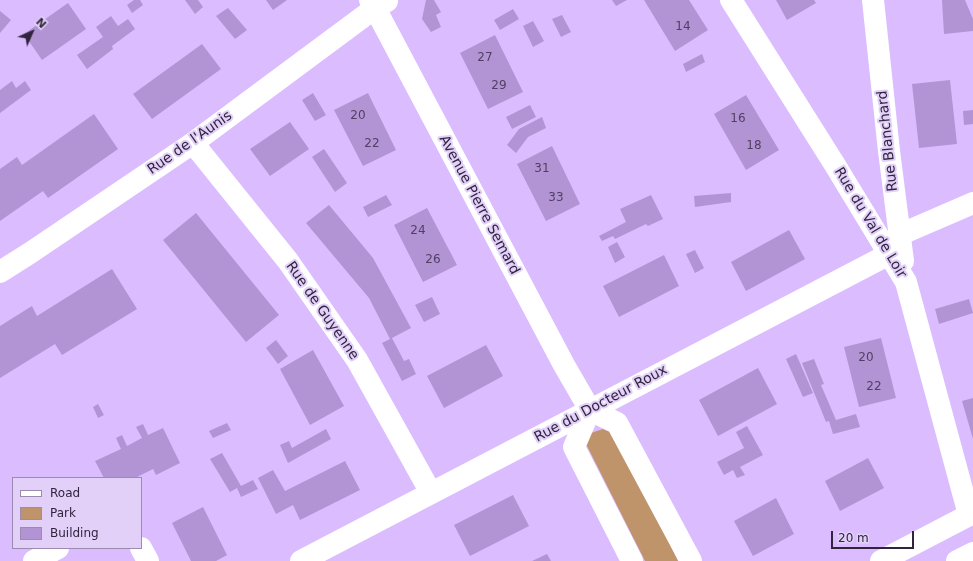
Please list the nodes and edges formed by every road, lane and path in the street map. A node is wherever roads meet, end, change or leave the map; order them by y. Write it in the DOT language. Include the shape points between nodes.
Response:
graph roads {
  1 [pos="731,0"];
  2 [pos="873,0"];
  3 [pos="378,3"];
  4 [pos="193,143"];
  5 [pos="973,203"];
  6 [pos="896,246"];
  7 [pos="0,272"];
  8 [pos="590,410"];
  9 [pos="431,493"];
  10 [pos="971,514"];
  11 [pos="56,549"];
  12 [pos="142,549"];
  13 [pos="973,553"];
  14 [pos="34,561"];
  15 [pos="148,561"];
  16 [pos="301,561"];
  17 [pos="632,561"];
  18 [pos="691,561"];
  19 [pos="881,561"];
  20 [pos="957,561"];
  1 -- 6 [label="street, Rue du Val de Loir" via="835,165"];
  2 -- 6 [label="street, Rue Blanchard"];
  3 -- 4 [label="street, Rue de l'Aunis"];
  3 -- 8 [label="street, Avenue Pierre Semard" via="553,344"];
  4 -- 7 [label="street, Rue de l'Aunis"];
  4 -- 9 [label="street, Rue de Guyenne" via="288,261 357,360"];
  5 -- 6 [label="street, Rue du Docteur Roux"];
  6 -- 8 [label="street, Rue du Docteur Roux"];
  6 -- 10 [label="street, Rue du Val de Loir"];
  8 -- 9 [label="street, Rue du Docteur Roux"];
  8 -- 17 [label="street" via="574,447"];
  8 -- 18 [label="street" via="617,423"];
  9 -- 16 [label="street, Rue du Docteur Roux"];
  10 -- 19 [label="street"];
  11 -- 14 [label="street"];
  12 -- 15 [label="street"];
  13 -- 20 [label="street"];
}
